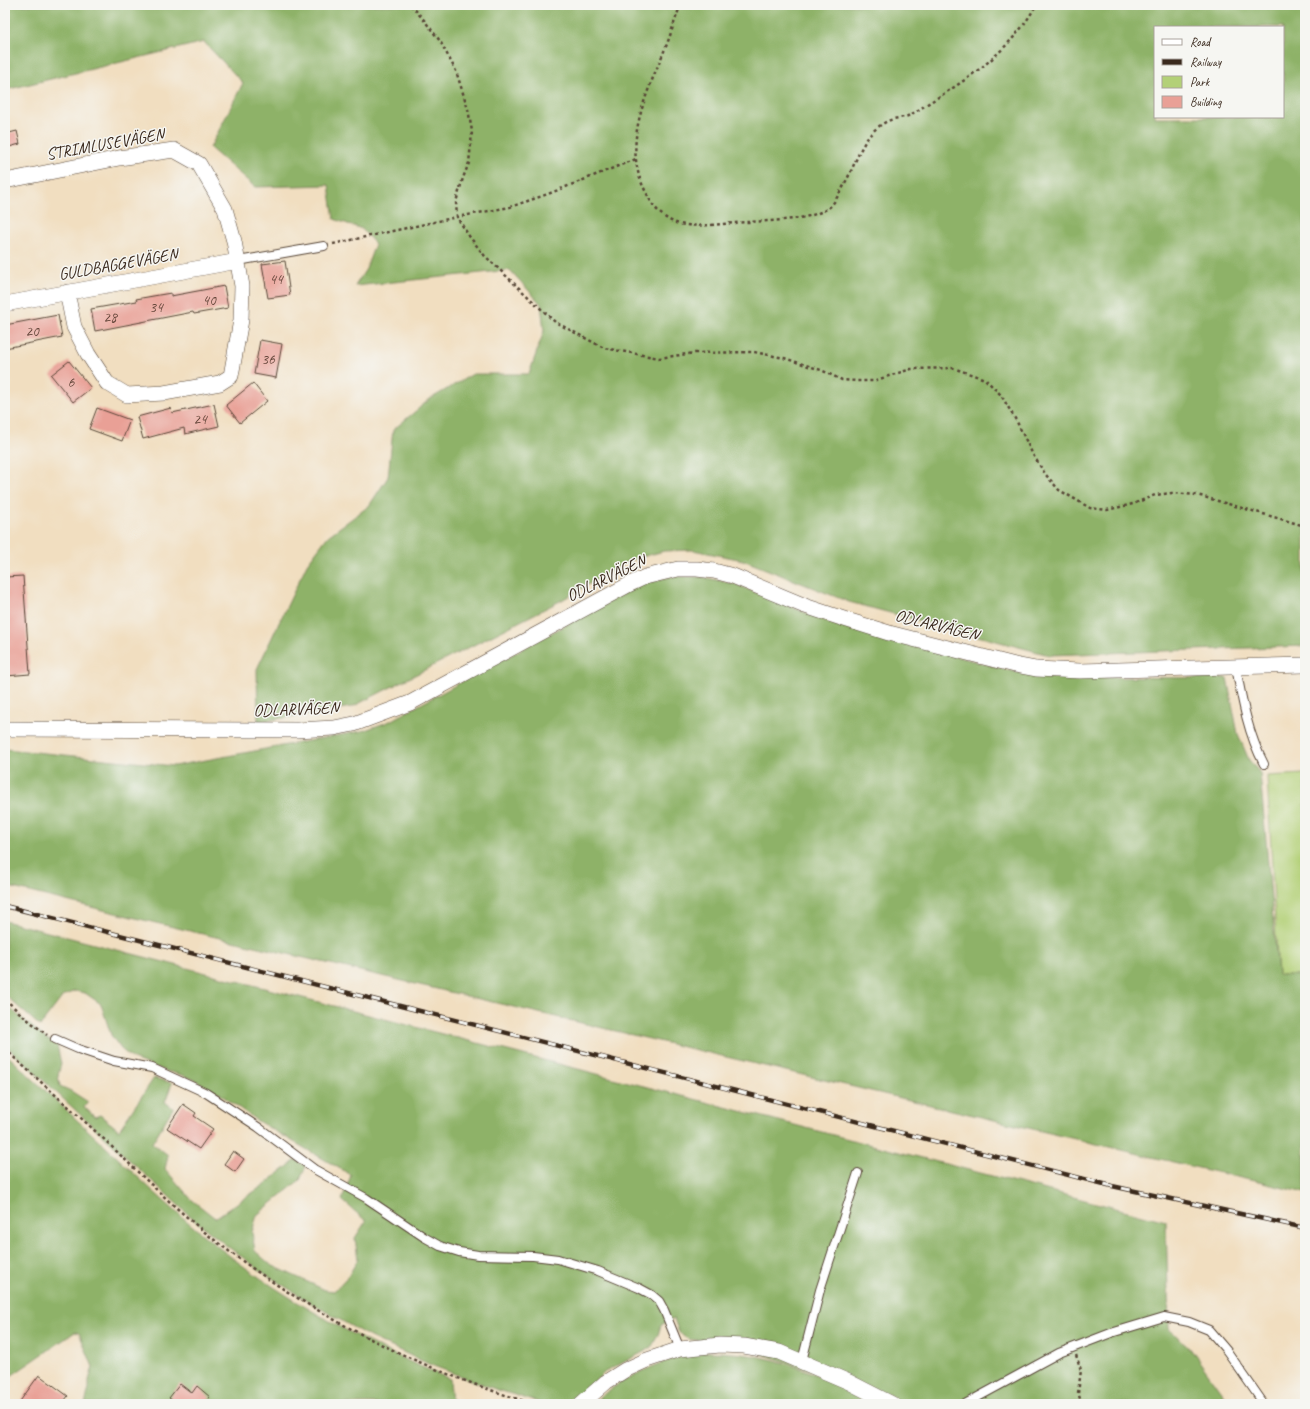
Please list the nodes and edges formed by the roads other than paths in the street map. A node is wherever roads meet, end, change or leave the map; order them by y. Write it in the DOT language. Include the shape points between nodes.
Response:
graph roads {
  1 [pos="5,181"];
  2 [pos="324,246"];
  3 [pos="238,261"];
  4 [pos="67,292"];
  5 [pos="5,304"];
  6 [pos="1305,665"];
  7 [pos="1236,667"];
  8 [pos="5,729"];
  9 [pos="1264,764"];
  10 [pos="55,1039"];
  11 [pos="858,1173"];
  12 [pos="680,1349"];
  13 [pos="802,1361"];
  14 [pos="581,1404"];
  15 [pos="892,1404"];
  16 [pos="965,1404"];
  17 [pos="1264,1404"];
  1 -- 3 [label="street, STRIMLUSEVÄGEN" via="119,158 174,150 199,164 225,209"];
  2 -- 3 [label="lane"];
  3 -- 4 [label="street, GULDBAGGEVÄGEN"];
  3 -- 4 [label="street, STRIMLUSEVÄGEN" via="242,286 240,326 231,376 220,383 164,393 127,395 107,383 88,354 74,327"];
  4 -- 5 [label="street, GULDBAGGEVÄGEN"];
  6 -- 7 [label="street, ODLARVÄGEN"];
  7 -- 8 [label="street, ODLARVÄGEN" via="1080,671 1036,669 844,620 733,576 697,569 678,569 645,577 630,584 410,703 354,724 297,730"];
  7 -- 9 [label="lane" via="1243,706 1256,748"];
  10 -- 12 [label="lane" via="114,1061 152,1068 206,1092 314,1168 440,1246 478,1255 533,1256 558,1260 598,1271 639,1288 659,1302"];
  11 -- 13 [label="lane" via="820,1290"];
  12 -- 13 [label="street" via="744,1346 779,1352"];
  12 -- 14 [label="street" via="625,1370 606,1382"];
  13 -- 15 [label="street"];
  16 -- 17 [label="lane" via="1059,1353 1111,1333 1164,1317 1189,1322 1209,1330"];
}
